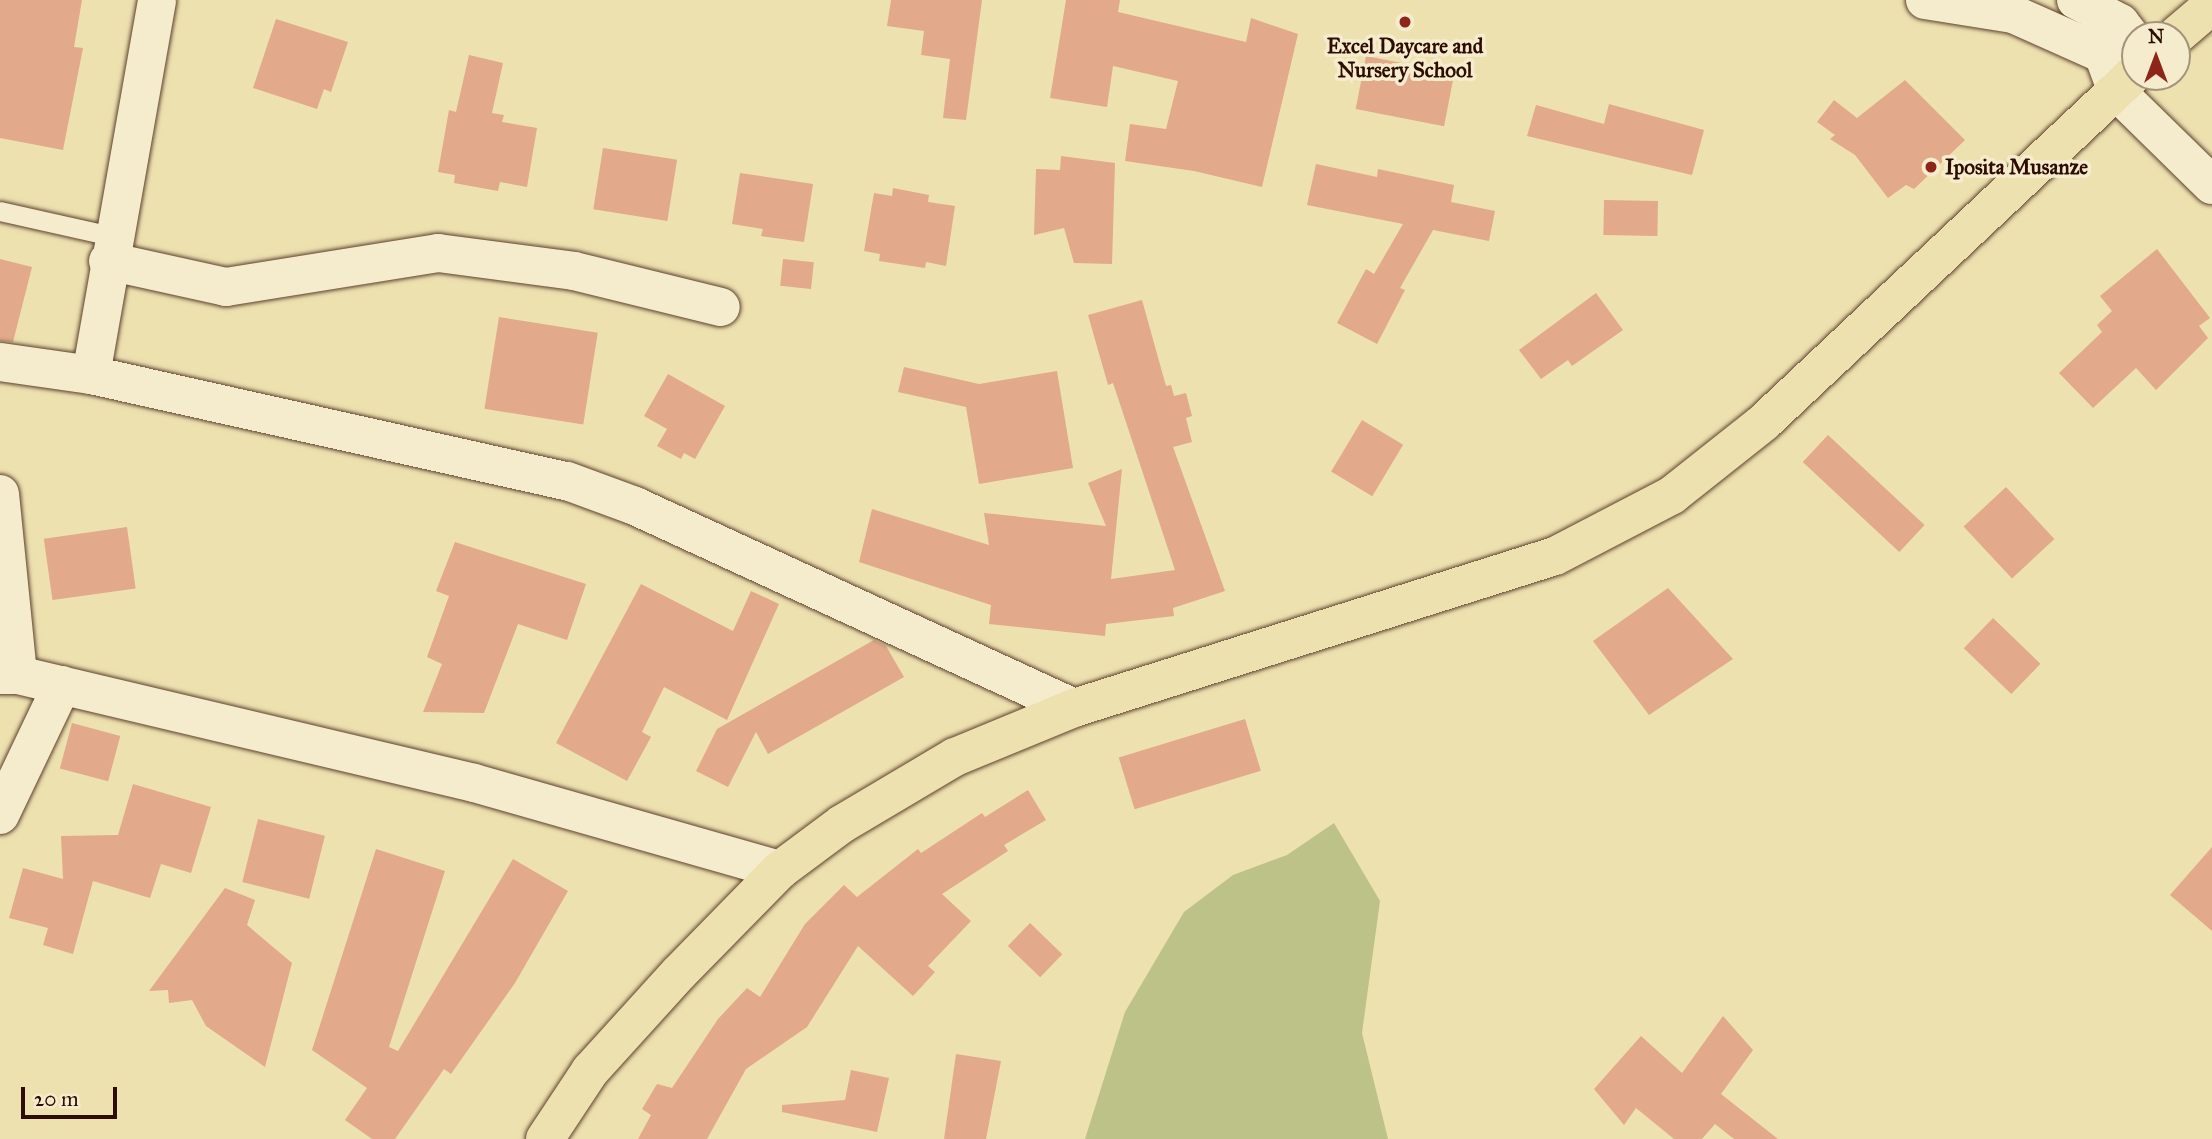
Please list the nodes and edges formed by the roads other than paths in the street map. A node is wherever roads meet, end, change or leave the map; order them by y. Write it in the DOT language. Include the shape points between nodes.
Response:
graph roads {
  1 [pos="157,0"];
  2 [pos="1925,0"];
  3 [pos="2076,0"];
  4 [pos="1962,3"];
  5 [pos="2212,5"];
  6 [pos="2191,23"];
  7 [pos="2121,24"];
  8 [pos="2121,76"];
  9 [pos="2121,87"];
  10 [pos="2134,91"];
  11 [pos="2212,185"];
  12 [pos="0,211"];
  13 [pos="110,248"];
  14 [pos="720,307"];
  15 [pos="0,362"];
  16 [pos="91,375"];
  17 [pos="0,494"];
  18 [pos="9,675"];
  19 [pos="62,685"];
  20 [pos="1074,708"];
  21 [pos="0,815"];
  22 [pos="780,870"];
  23 [pos="545,1139"];
  1 -- 13 [label="street"];
  2 -- 4 [label="street"];
  3 -- 7 [label="street"];
  4 -- 8 [label="street" via="2013,13 2103,54"];
  5 -- 6 [label="main road"];
  9 -- 20 [label="main road" via="1764,422 1672,495 1555,556"];
  10 -- 11 [label="street"];
  12 -- 13 [label="lane"];
  13 -- 14 [label="street" via="226,287 438,253 573,271"];
  13 -- 16 [label="street"];
  15 -- 16 [label="street"];
  16 -- 20 [label="street" via="566,481 635,506"];
  17 -- 18 [label="street"];
  18 -- 19 [label="street"];
  19 -- 21 [label="street"];
  19 -- 22 [label="street" via="474,783"];
  20 -- 22 [label="main road" via="904,783"];
  22 -- 23 [label="main road" via="590,1071"];
}
